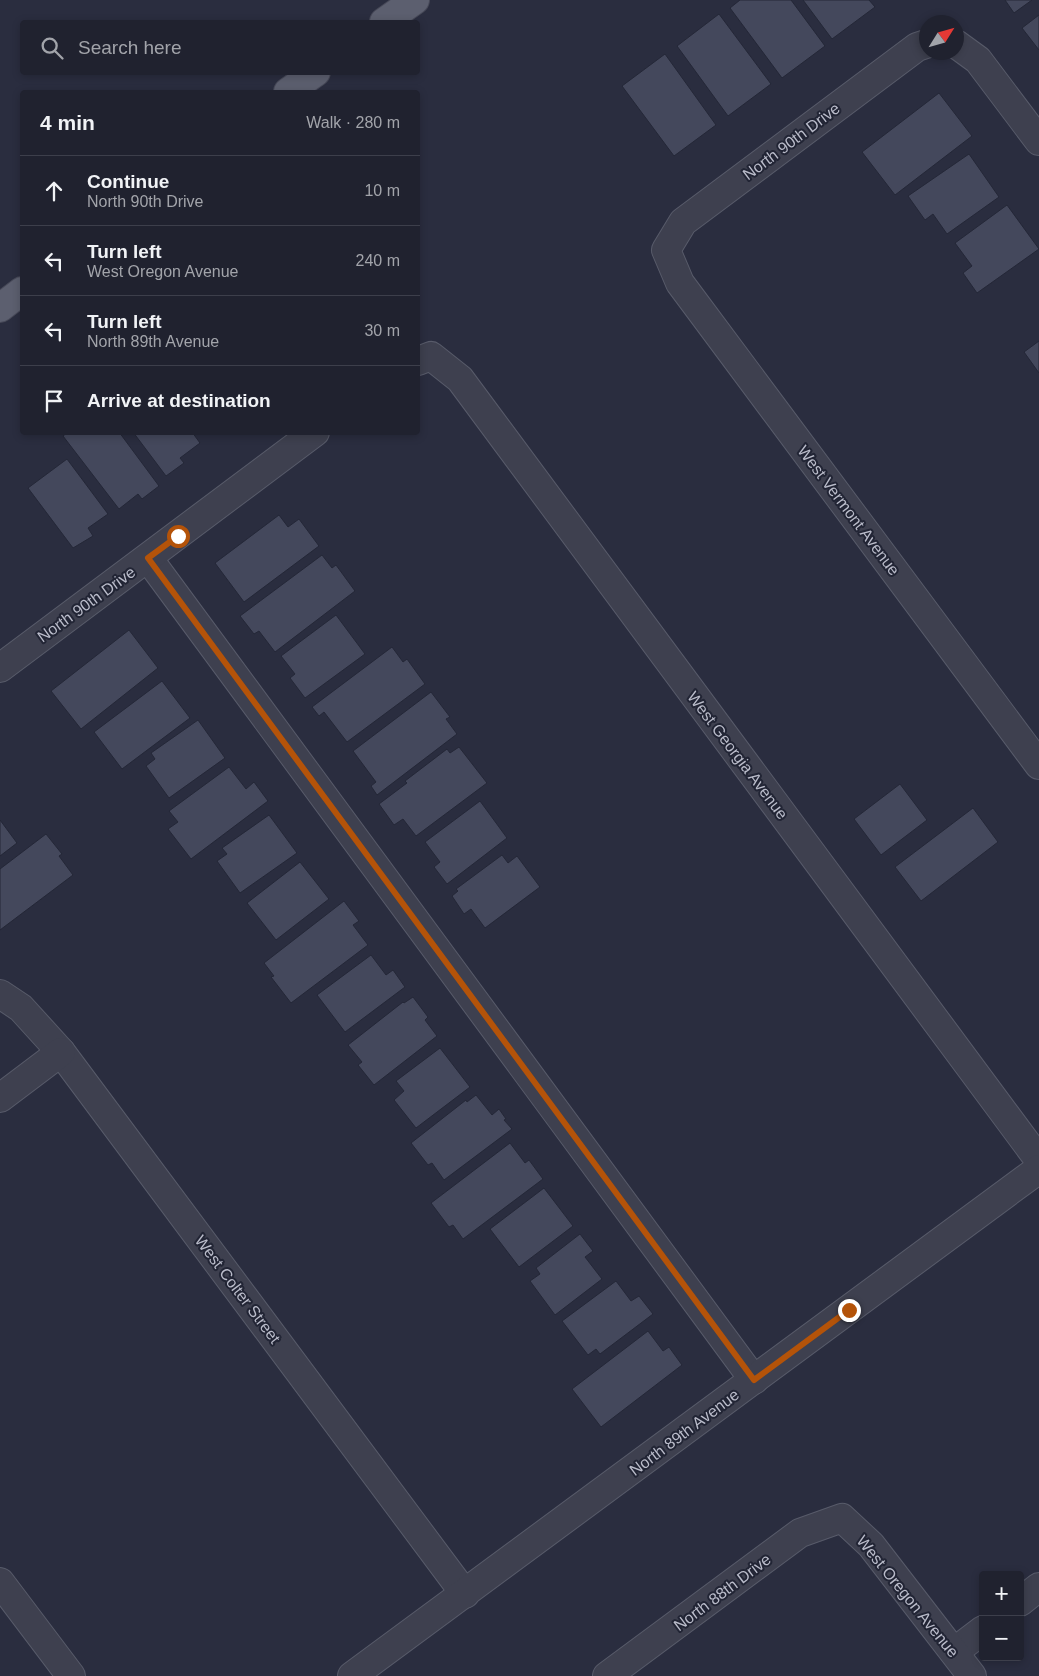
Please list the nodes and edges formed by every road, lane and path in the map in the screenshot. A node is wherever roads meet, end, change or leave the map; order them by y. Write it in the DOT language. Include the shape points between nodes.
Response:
graph roads {
  1 [pos="415,0"];
  2 [pos="387,20"];
  3 [pos="919,46"];
  4 [pos="964,50"];
  5 [pos="312,75"];
  6 [pos="291,90"];
  7 [pos="1039,141"];
  8 [pos="666,250"];
  9 [pos="20,293"];
  10 [pos="0,308"];
  11 [pos="424,358"];
  12 [pos="311,435"];
  13 [pos="148,558"];
  14 [pos="0,668"];
  15 [pos="1039,764"];
  16 [pos="0,994"];
  17 [pos="61,1052"];
  18 [pos="0,1098"];
  19 [pos="1039,1160"];
  20 [pos="1039,1169"];
  21 [pos="754,1380"];
  22 [pos="842,1518"];
  23 [pos="0,1582"];
  24 [pos="1039,1587"];
  25 [pos="465,1594"];
  26 [pos="1024,1599"];
  27 [pos="979,1633"];
  28 [pos="954,1652"];
  29 [pos="71,1676"];
  30 [pos="352,1676"];
  31 [pos="608,1676"];
  32 [pos="972,1676"];
  1 -- 2 [label="main road"];
  3 -- 8 [label="street, North 90th Drive" via="683,222"];
  4 -- 7 [label="street" via="978,60"];
  5 -- 6 [label="main road"];
  8 -- 15 [label="street, West Vermont Avenue" via="680,283"];
  9 -- 10 [label="main road"];
  11 -- 19 [label="street, West Georgia Avenue" via="460,379"];
  12 -- 13 [label="street, North 90th Drive"];
  13 -- 14 [label="street, North 90th Drive"];
  13 -- 21 [label="street"];
  16 -- 17 [label="street, West Colter Street" via="21,1008"];
  17 -- 18 [label="street"];
  17 -- 25 [label="street, West Colter Street"];
  20 -- 21 [label="street, North 89th Avenue"];
  21 -- 25 [label="street, North 89th Avenue"];
  22 -- 28 [label="street, West Oregon Avenue" via="871,1545"];
  22 -- 31 [label="street, North 88th Drive" via="800,1533"];
  23 -- 29 [label="street"];
  24 -- 26 [label="street"];
  25 -- 30 [label="street, North 89th Avenue"];
  27 -- 28 [label="street"];
  28 -- 32 [label="street, West Oregon Avenue"];
}
